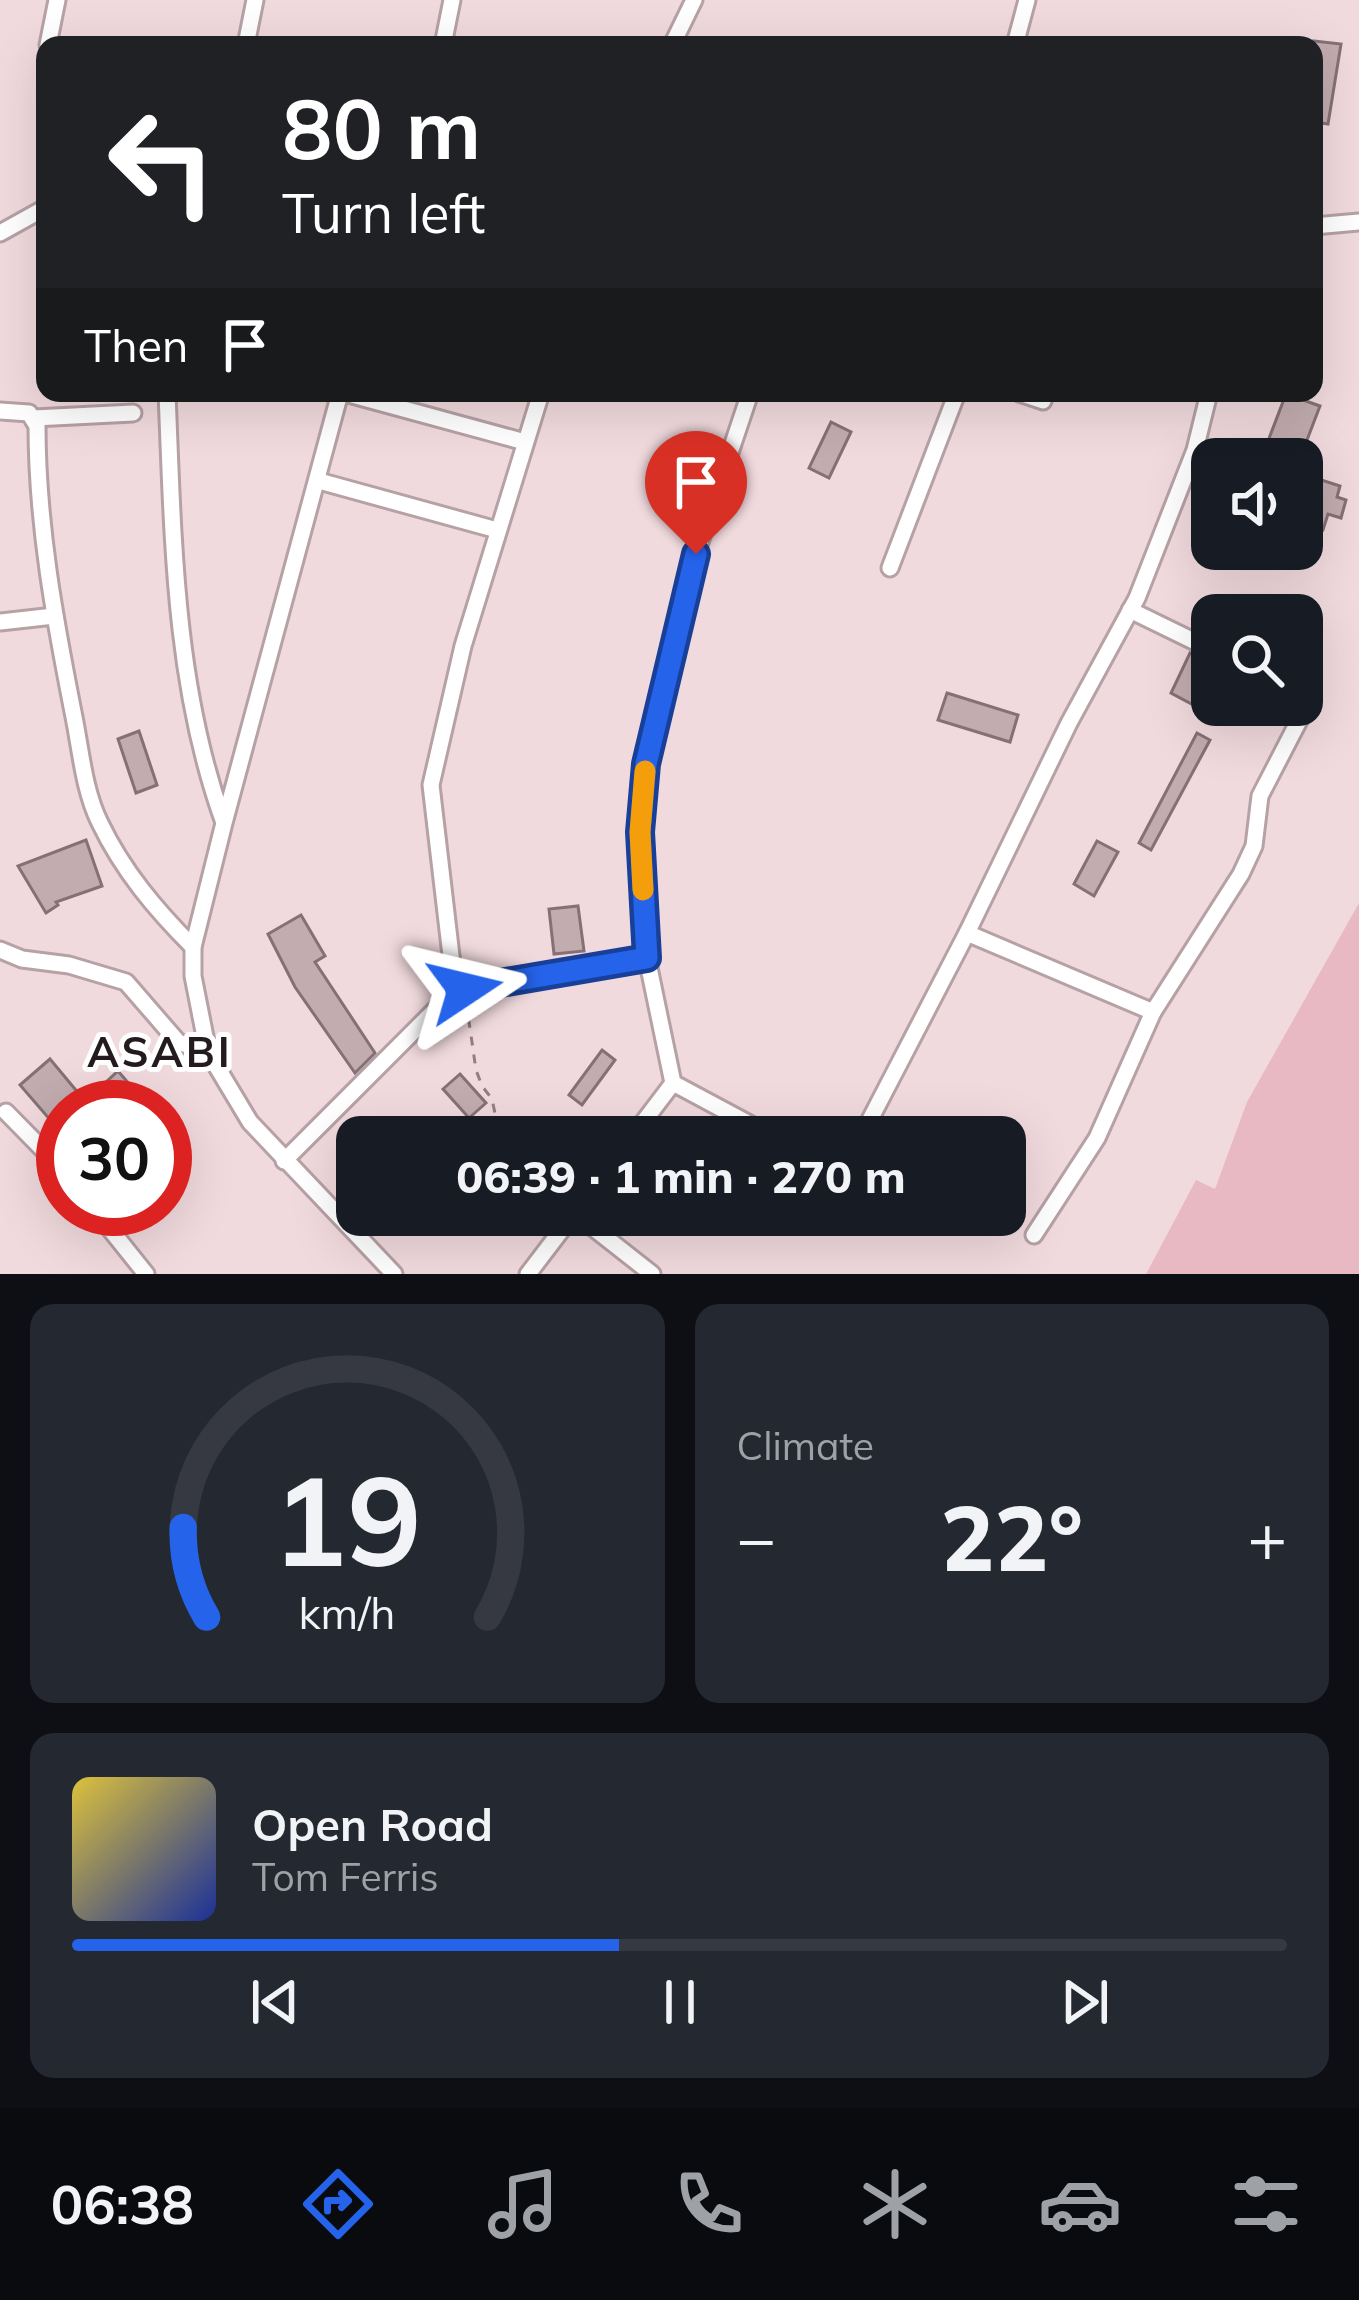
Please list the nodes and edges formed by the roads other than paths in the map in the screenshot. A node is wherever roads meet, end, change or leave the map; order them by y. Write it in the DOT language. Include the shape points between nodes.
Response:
graph roads {
  1 [pos="57,0"];
  2 [pos="255,0"];
  3 [pos="452,0"];
  4 [pos="694,0"];
  5 [pos="1027,0"];
  6 [pos="50,36"];
  7 [pos="248,36"];
  8 [pos="445,36"];
  9 [pos="678,36"];
  10 [pos="1017,36"];
  11 [pos="36,213"];
  12 [pos="1359,222"];
  13 [pos="1323,225"];
  14 [pos="0,233"];
  15 [pos="167,402"];
  16 [pos="340,402"];
  17 [pos="376,402"];
  18 [pos="538,402"];
  19 [pos="747,402"];
  20 [pos="954,402"];
  21 [pos="1207,402"];
  22 [pos="0,411"];
  23 [pos="133,413"];
  24 [pos="34,418"];
  25 [pos="525,442"];
  26 [pos="319,481"];
  27 [pos="497,530"];
  28 [pos="890,568"];
  29 [pos="1130,610"];
  30 [pos="54,616"];
  31 [pos="0,622"];
  32 [pos="1191,640"];
  33 [pos="1297,726"];
  34 [pos="224,823"];
  35 [pos="967,932"];
  36 [pos="194,947"];
  37 [pos="0,950"];
  38 [pos="647,958"];
  39 [pos="460,989"];
  40 [pos="1153,1012"];
  41 [pos="208,1052"];
  42 [pos="673,1084"];
  43 [pos="6,1112"];
  44 [pos="648,1116"];
  45 [pos="734,1116"];
  46 [pos="872,1116"];
  47 [pos="36,1143"];
  48 [pos="284,1161"];
  49 [pos="1034,1235"];
  50 [pos="116,1236"];
  51 [pos="558,1236"];
  52 [pos="602,1236"];
  53 [pos="146,1274"];
  54 [pos="394,1274"];
  55 [pos="527,1274"];
  56 [pos="652,1274"];
  1 -- 6 [label="street"];
  2 -- 7 [label="street"];
  3 -- 8 [label="street"];
  4 -- 9 [label="street"];
  5 -- 10 [label="street"];
  11 -- 14 [label="street"];
  12 -- 13 [label="street"];
  15 -- 34 [label="street" via="188,688"];
  16 -- 26 [label="street"];
  17 -- 25 [label="street"];
  18 -- 25 [label="street"];
  19 -- 38 [label="street" via="685,587 646,764 640,832"];
  20 -- 28 [label="street"];
  21 -- 29 [label="street" via="1167,528"];
  22 -- 24 [label="street"];
  23 -- 24 [label="street"];
  24 -- 30 [label="street"];
  25 -- 27 [label="street"];
  26 -- 27 [label="street"];
  26 -- 34 [label="street"];
  27 -- 39 [label="street" via="431,785"];
  29 -- 32 [label="street"];
  29 -- 35 [label="street"];
  30 -- 31 [label="street"];
  30 -- 36 [label="street" via="99,821 136,885"];
  33 -- 40 [label="street" via="1260,796 1255,846"];
  34 -- 36 [label="street"];
  35 -- 40 [label="street"];
  35 -- 46 [label="street"];
  36 -- 41 [label="street"];
  37 -- 41 [label="street" via="127,982 178,1042"];
  38 -- 39 [label="street"];
  38 -- 42 [label="street"];
  39 -- 48 [label="street"];
  40 -- 49 [label="street" via="1096,1138"];
  41 -- 48 [label="street"];
  42 -- 44 [label="street"];
  42 -- 45 [label="street"];
  43 -- 47 [label="street"];
  48 -- 54 [label="street"];
  50 -- 53 [label="street"];
  51 -- 55 [label="street"];
  52 -- 56 [label="street"];
}
